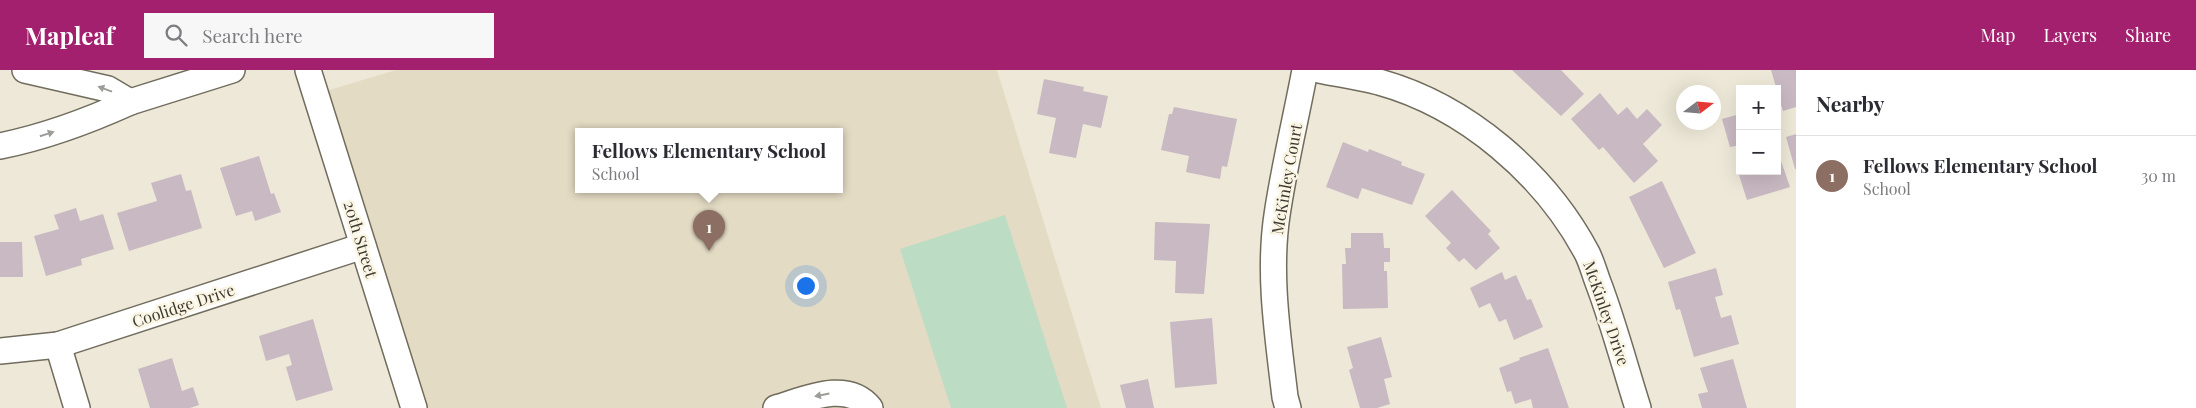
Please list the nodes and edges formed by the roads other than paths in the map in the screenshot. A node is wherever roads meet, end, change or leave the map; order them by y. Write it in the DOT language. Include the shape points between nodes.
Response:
graph roads {
  1 [pos="25,70"];
  2 [pos="232,70"];
  3 [pos="308,70"];
  4 [pos="1306,70"];
  5 [pos="1319,70"];
  6 [pos="130,102"];
  7 [pos="0,146"];
  8 [pos="363,246"];
  9 [pos="58,345"];
  10 [pos="0,351"];
  11 [pos="77,408"];
  12 [pos="414,408"];
  13 [pos="776,408"];
  14 [pos="870,408"];
  15 [pos="1288,408"];
  16 [pos="1638,408"];
  6 -- 1 [label="street, one-way" via="108,88"];
  2 -- 6 [label="street"];
  3 -- 8 [label="street, 20th Street"];
  4 -- 15 [label="street, McKinley Court" via="1277,216 1274,273"];
  5 -- 16 [label="street, McKinley Drive" via="1380,83 1428,101 1475,128 1512,158 1552,199 1587,254"];
  7 -- 6 [label="street, one-way" via="87,121"];
  8 -- 9 [label="street, Coolidge Drive"];
  8 -- 12 [label="street, 20th Street"];
  9 -- 10 [label="street, Coolidge Drive"];
  9 -- 11 [label="street"];
  14 -- 13 [label="street, one-way" via="848,393 825,393"];
}
